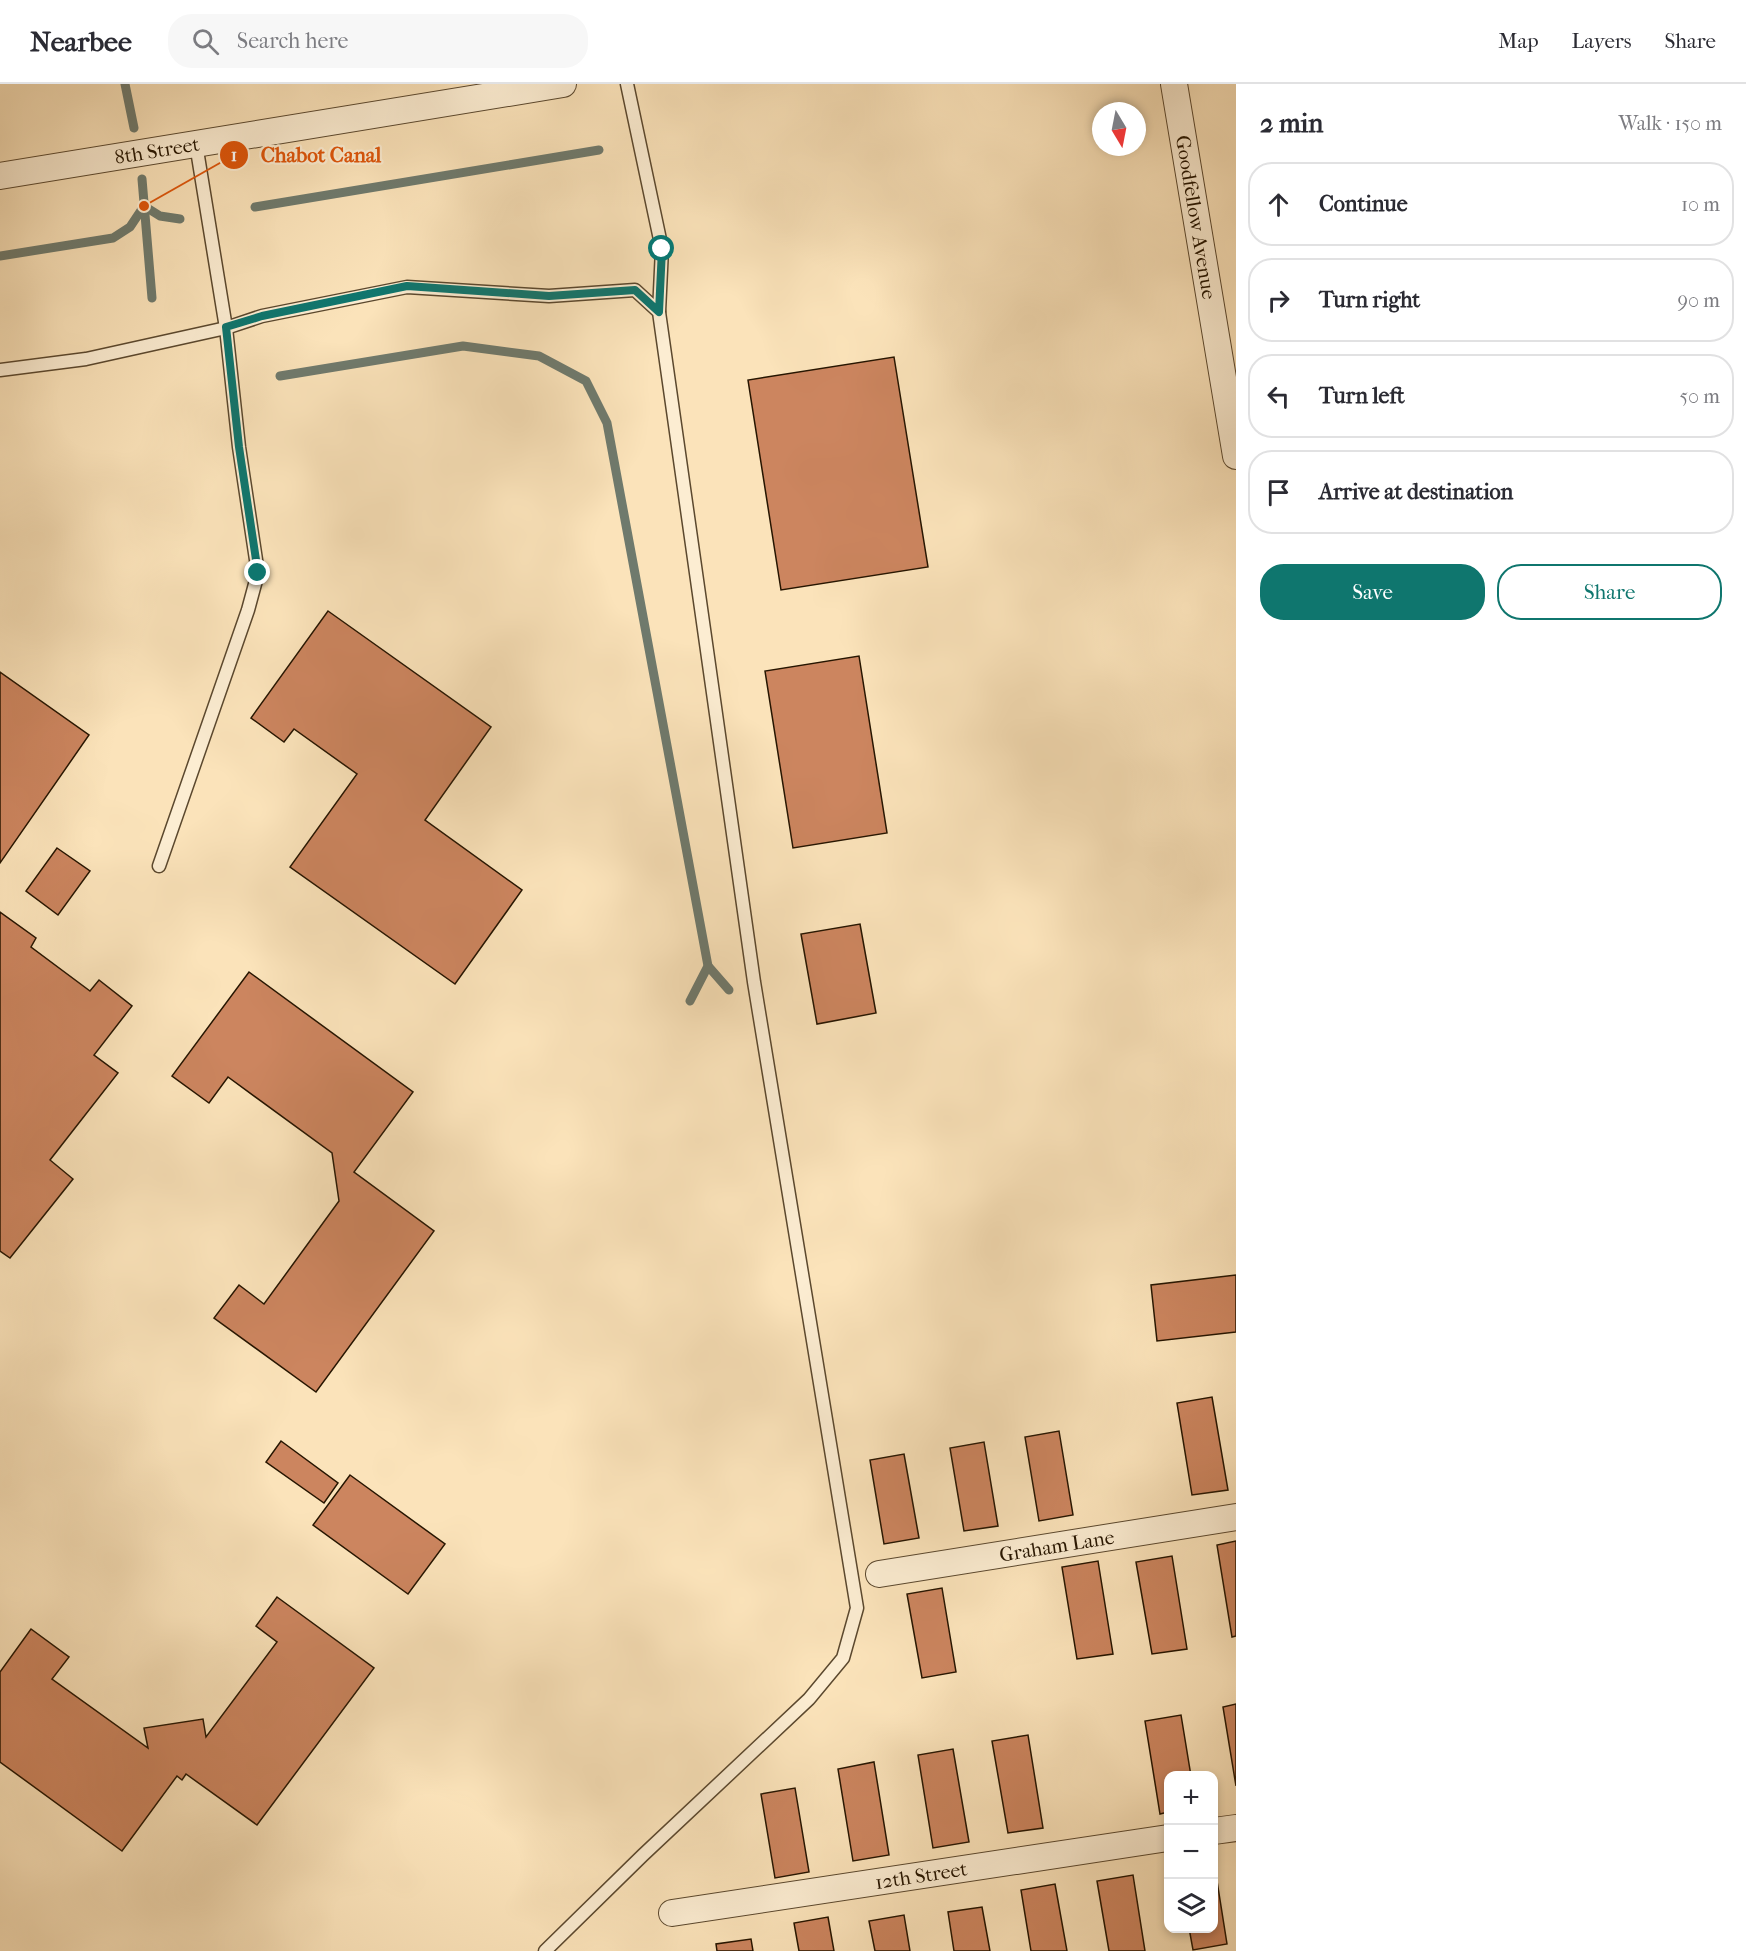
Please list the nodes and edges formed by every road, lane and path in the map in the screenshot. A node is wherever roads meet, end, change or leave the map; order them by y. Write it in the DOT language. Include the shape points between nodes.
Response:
graph roads {
  1 [pos="563,84"];
  2 [pos="627,84"];
  3 [pos="1174,84"];
  4 [pos="196,144"];
  5 [pos="1,171"];
  6 [pos="659,312"];
  7 [pos="226,327"];
  8 [pos="0,370"];
  9 [pos="1236,456"];
  10 [pos="159,866"];
  11 [pos="1236,1517"];
  12 [pos="879,1574"];
  13 [pos="1236,1828"];
  14 [pos="1218,1830"];
  15 [pos="1164,1839"];
  16 [pos="672,1912"];
  17 [pos="545,1951"];
  1 -- 4 [label="street, 8th Street"];
  2 -- 6 [label="lane" via="662,249"];
  3 -- 9 [label="street, Goodfellow Avenue"];
  4 -- 5 [label="street, 8th Street"];
  4 -- 7 [label="lane"];
  6 -- 7 [label="lane" via="635,290 549,296 407,286"];
  6 -- 17 [label="lane" via="754,982 857,1608 843,1658 809,1699"];
  7 -- 8 [label="lane" via="86,359"];
  7 -- 10 [label="lane" via="258,573"];
  11 -- 12 [label="street, Graham Lane"];
  13 -- 14 [label="street"];
  15 -- 16 [label="street, 12th Street"];
}
